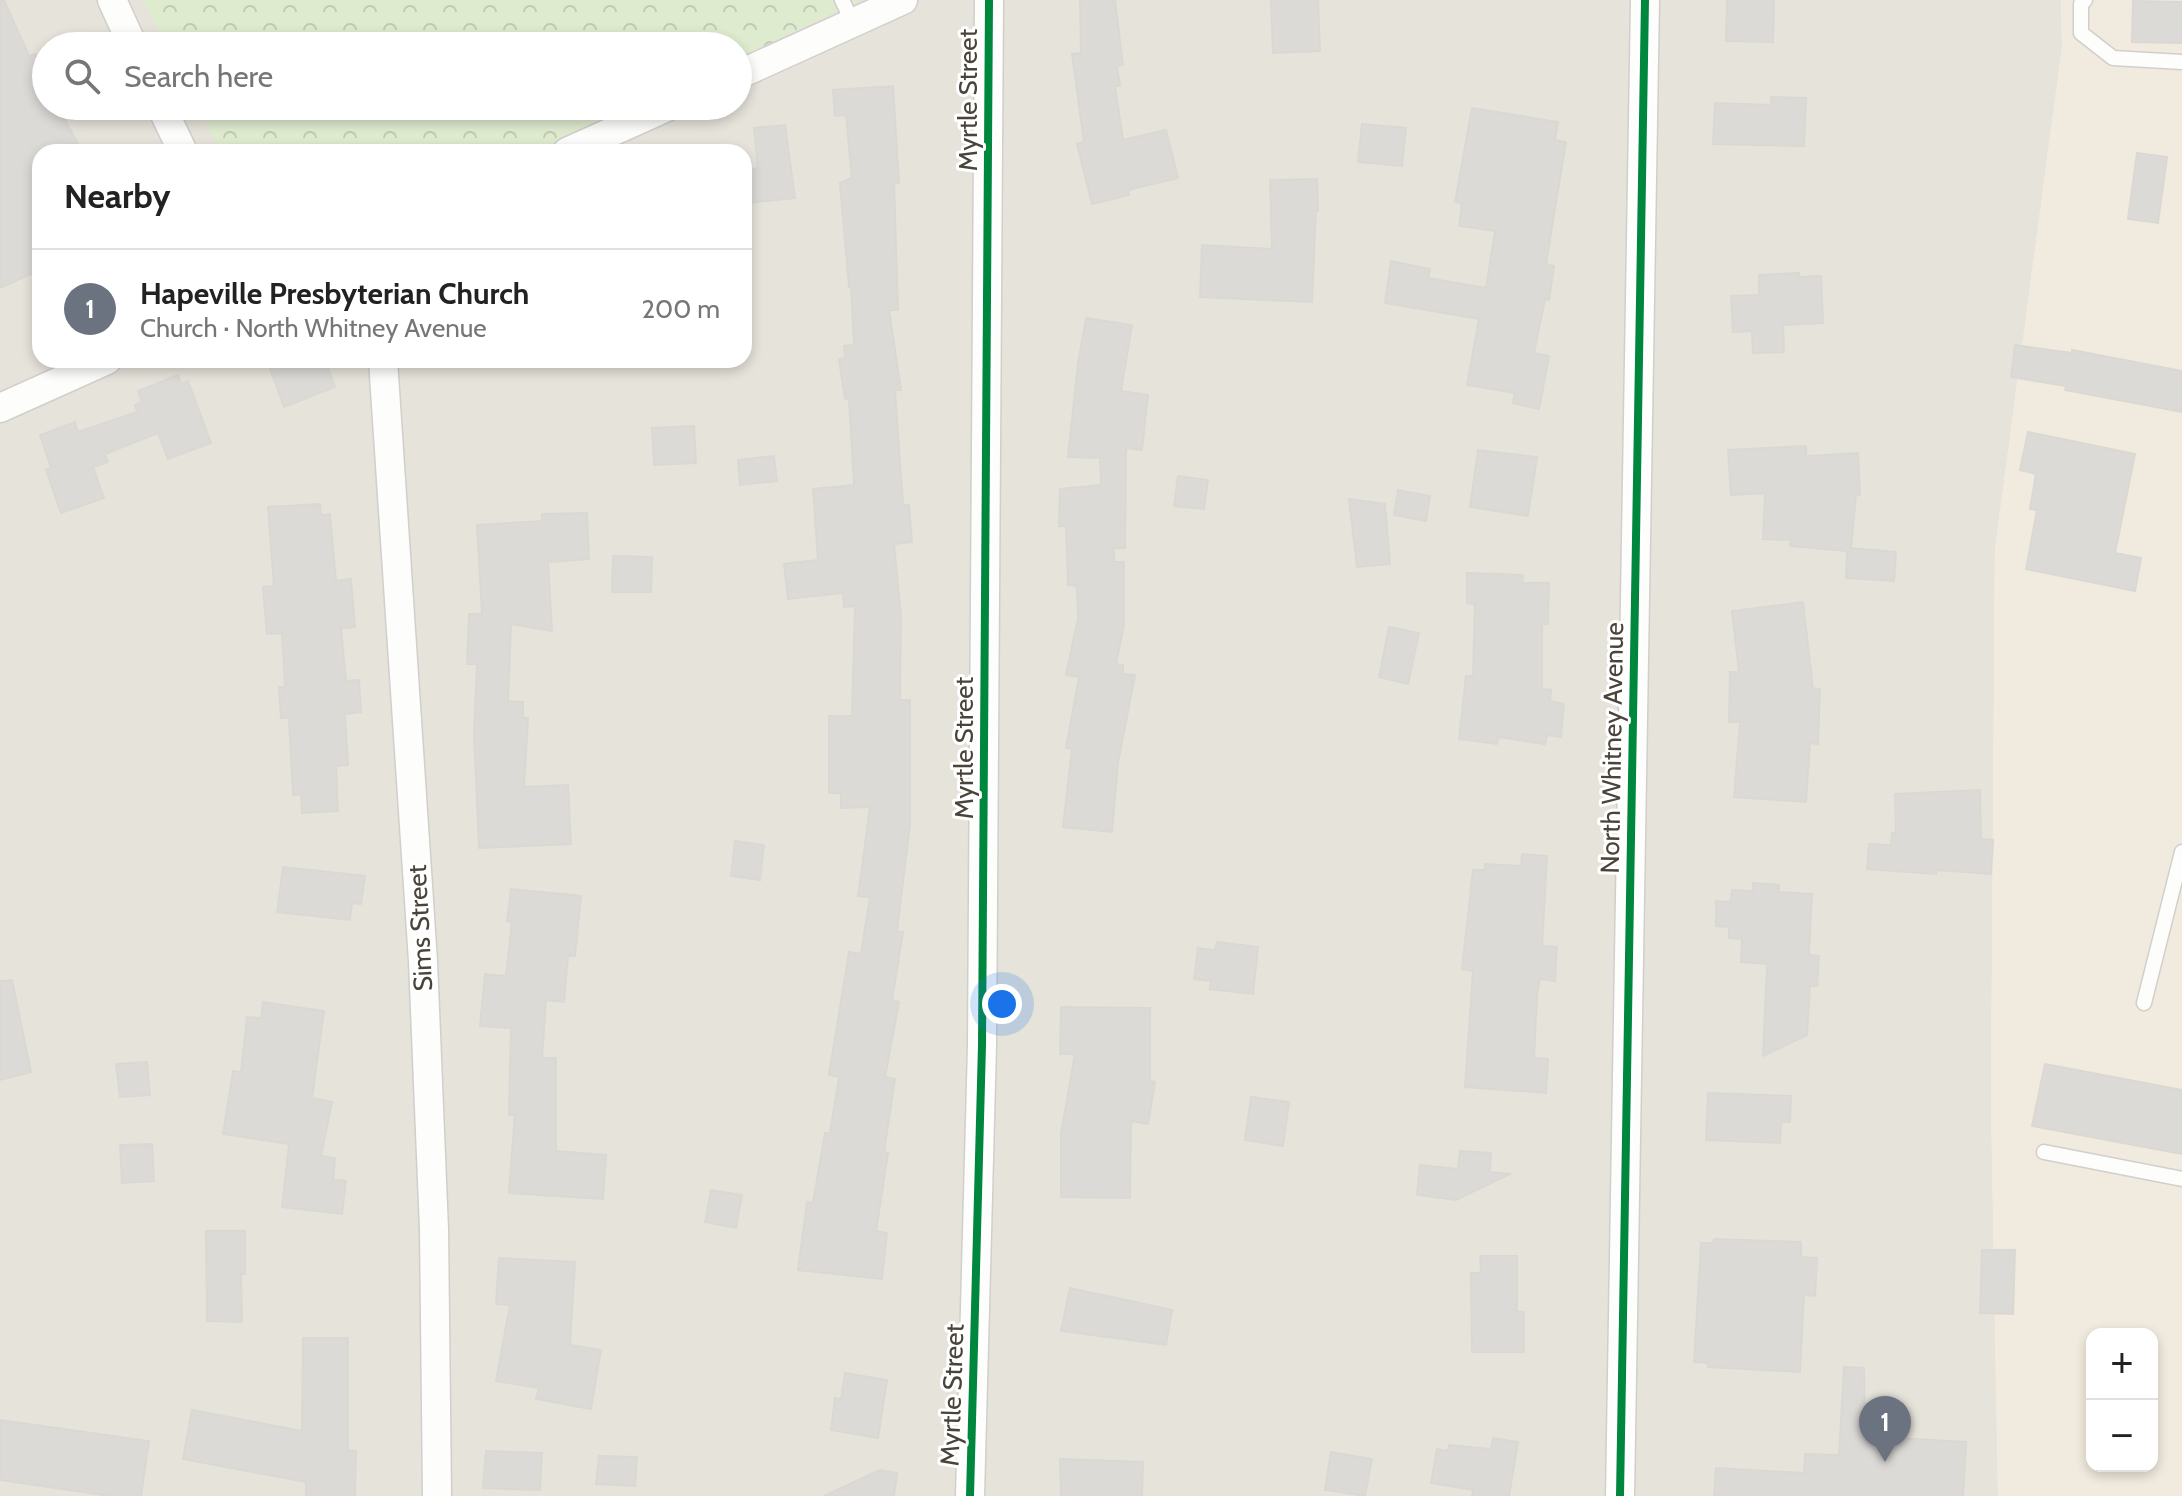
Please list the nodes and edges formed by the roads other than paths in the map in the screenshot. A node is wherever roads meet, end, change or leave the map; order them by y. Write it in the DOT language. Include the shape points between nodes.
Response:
graph roads {
  1 [pos="112,0"];
  2 [pos="903,0"];
  3 [pos="989,0"];
  4 [pos="1645,0"];
  5 [pos="2085,0"];
  6 [pos="848,11"];
  7 [pos="127,32"];
  8 [pos="2182,62"];
  9 [pos="752,67"];
  10 [pos="168,120"];
  11 [pos="638,120"];
  12 [pos="179,144"];
  13 [pos="585,144"];
  14 [pos="89,368"];
  15 [pos="384,368"];
  16 [pos="0,408"];
  17 [pos="2182,852"];
  18 [pos="2144,1003"];
  19 [pos="2044,1152"];
  20 [pos="2182,1179"];
  21 [pos="437,1496"];
  22 [pos="970,1496"];
  23 [pos="1620,1496"];
  1 -- 7 [label="street"];
  2 -- 6 [label="street"];
  3 -- 22 [label="street, Myrtle Street" via="982,1030"];
  4 -- 23 [label="street, North Whitney Avenue"];
  5 -- 8 [label="lane" via="2081,33 2113,58"];
  6 -- 9 [label="street"];
  10 -- 12 [label="street"];
  11 -- 13 [label="street"];
  14 -- 16 [label="street"];
  15 -- 21 [label="street, Sims Street" via="423,961"];
  17 -- 18 [label="lane"];
  19 -- 20 [label="lane"];
}
